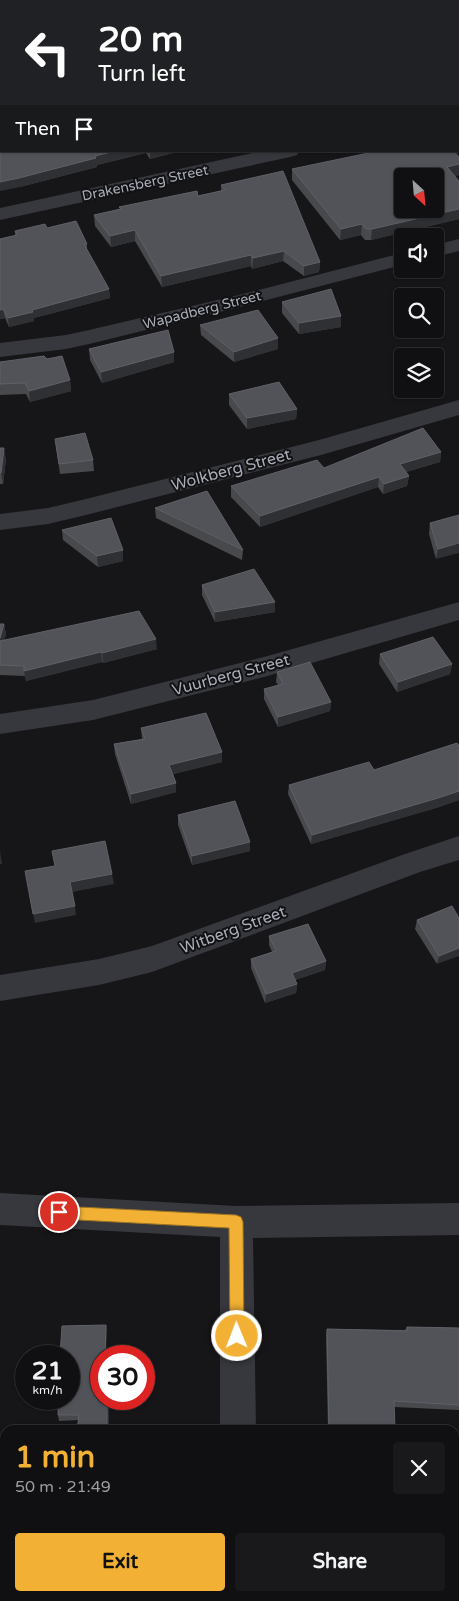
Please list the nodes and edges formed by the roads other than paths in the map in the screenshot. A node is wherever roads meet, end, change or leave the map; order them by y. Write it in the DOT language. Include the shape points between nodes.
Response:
graph roads {
  1 [pos="285,152"];
  2 [pos="0,214"];
  3 [pos="459,245"];
  4 [pos="444,249"];
  5 [pos="394,261"];
  6 [pos="0,350"];
  7 [pos="459,407"];
  8 [pos="0,522"];
  9 [pos="459,611"];
  10 [pos="0,724"];
  11 [pos="459,848"];
  12 [pos="0,988"];
  13 [pos="0,1209"];
  14 [pos="459,1219"];
  15 [pos="236,1222"];
  16 [pos="238,1425"];
  1 -- 2 [label="street, Drakensberg Street"];
  3 -- 4 [label="street"];
  5 -- 6 [label="street, Wapadberg Street" via="89,337"];
  7 -- 8 [label="street, Wolkberg Street" via="321,447 86,508"];
  9 -- 10 [label="street, Vuurberg Street" via="264,667 94,710"];
  11 -- 12 [label="street, Witberg Street" via="152,960"];
  13 -- 15 [label="street"];
  14 -- 15 [label="street"];
  15 -- 16 [label="street"];
}
